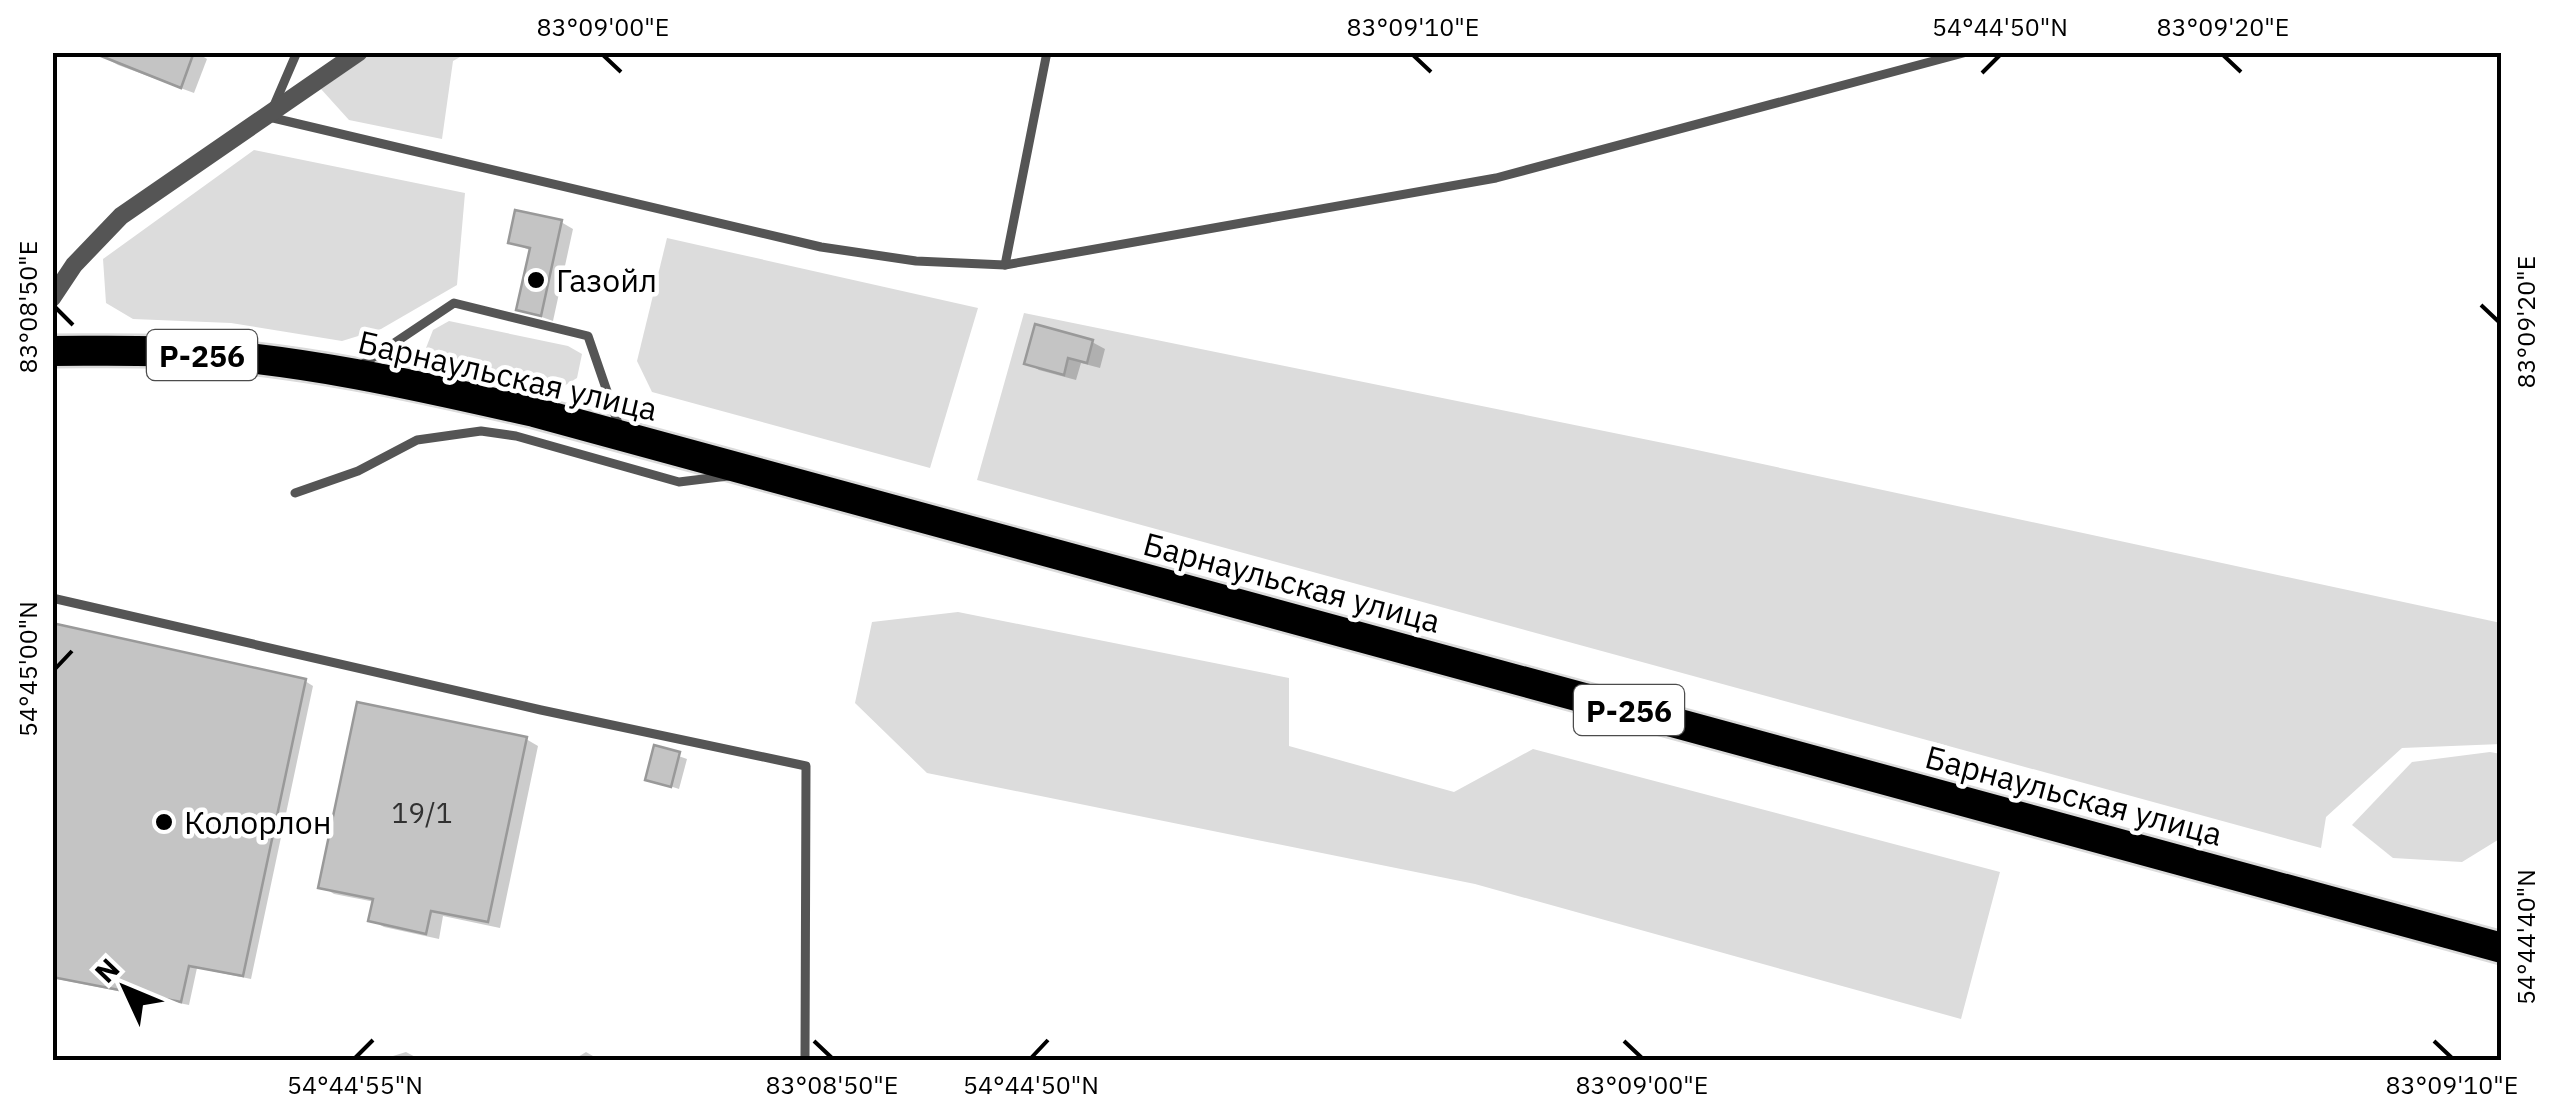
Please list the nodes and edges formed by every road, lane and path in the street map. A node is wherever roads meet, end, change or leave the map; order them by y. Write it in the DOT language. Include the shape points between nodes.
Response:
graph roads {
  1 [pos="297,52"];
  2 [pos="359,52"];
  3 [pos="1048,52"];
  4 [pos="1967,52"];
  5 [pos="269,117"];
  6 [pos="1005,265"];
  7 [pos="52,298"];
  8 [pos="52,351"];
  9 [pos="350,372"];
  10 [pos="622,436"];
  11 [pos="757,473"];
  12 [pos="295,493"];
  13 [pos="52,598"];
  14 [pos="2502,948"];
  15 [pos="805,1060"];
  1 -- 5 [label="lane"];
  2 -- 5 [label="street"];
  3 -- 6 [label="lane"];
  4 -- 6 [label="lane" via="1496,178"];
  5 -- 6 [label="lane" via="821,247"];
  5 -- 7 [label="street" via="121,216"];
  8 -- 9 [label="highway, Барнаульская улица / Р-256" via="178,352"];
  9 -- 10 [label="highway, Барнаульская улица / Р-256"];
  9 -- 10 [label="lane" via="454,302 588,336"];
  10 -- 11 [label="highway, Барнаульская улица / Р-256"];
  11 -- 12 [label="lane" via="679,482 481,431 417,440"];
  11 -- 14 [label="highway, Барнаульская улица / Р-256"];
  13 -- 15 [label="lane" via="806,766"];
}
